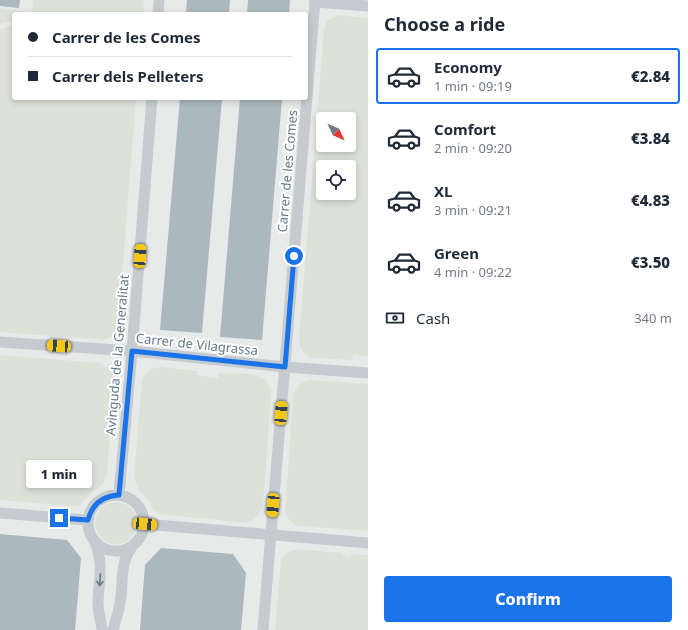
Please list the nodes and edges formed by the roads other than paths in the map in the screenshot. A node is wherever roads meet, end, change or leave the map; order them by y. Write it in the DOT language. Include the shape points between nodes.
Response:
graph roads {
  1 [pos="159,0"];
  2 [pos="315,1"];
  3 [pos="368,6"];
  4 [pos="158,12"];
  5 [pos="308,86"];
  6 [pos="152,100"];
  7 [pos="307,100"];
  8 [pos="0,342"];
  9 [pos="132,351"];
  10 [pos="285,367"];
  11 [pos="368,373"];
  12 [pos="119,495"];
  13 [pos="0,513"];
  14 [pos="88,520"];
  15 [pos="145,524"];
  16 [pos="270,535"];
  17 [pos="95,542"];
  18 [pos="368,543"];
  19 [pos="131,548"];
  20 [pos="120,602"];
  21 [pos="98,603"];
  22 [pos="95,630"];
  23 [pos="102,630"];
  24 [pos="113,630"];
  25 [pos="120,630"];
  26 [pos="263,630"];
  1 -- 4 [label="street"];
  2 -- 3 [label="street"];
  2 -- 5 [label="street, Carrer de les Comes"];
  6 -- 9 [label="street, Avinguda de la Generalitat"];
  7 -- 10 [label="street, Carrer de les Comes"];
  8 -- 9 [label="street, Carrer de Vilagrassa"];
  9 -- 10 [label="street, Carrer de Vilagrassa"];
  9 -- 12 [label="street, Avinguda de la Generalitat"];
  10 -- 11 [label="street, Carrer de Vilagrassa"];
  10 -- 16 [label="street, Carrer de les Comes"];
  12 -- 14 [label="street" via="102,498 95,504"];
  12 -- 15 [label="street" via="138,504"];
  13 -- 14 [label="street"];
  14 -- 17 [label="street" via="88,528"];
  15 -- 16 [label="street"];
  15 -- 19 [label="street" via="143,533"];
  16 -- 18 [label="street"];
  16 -- 26 [label="street, Carrer de les Comes"];
  17 -- 19 [label="street" via="112,551"];
  17 -- 21 [label="street, one-way" via="101,562"];
  19 -- 20 [label="street" via="123,564"];
  20 -- 24 [label="street"];
  20 -- 25 [label="street"];
  21 -- 22 [label="street"];
  21 -- 23 [label="street"];
}
